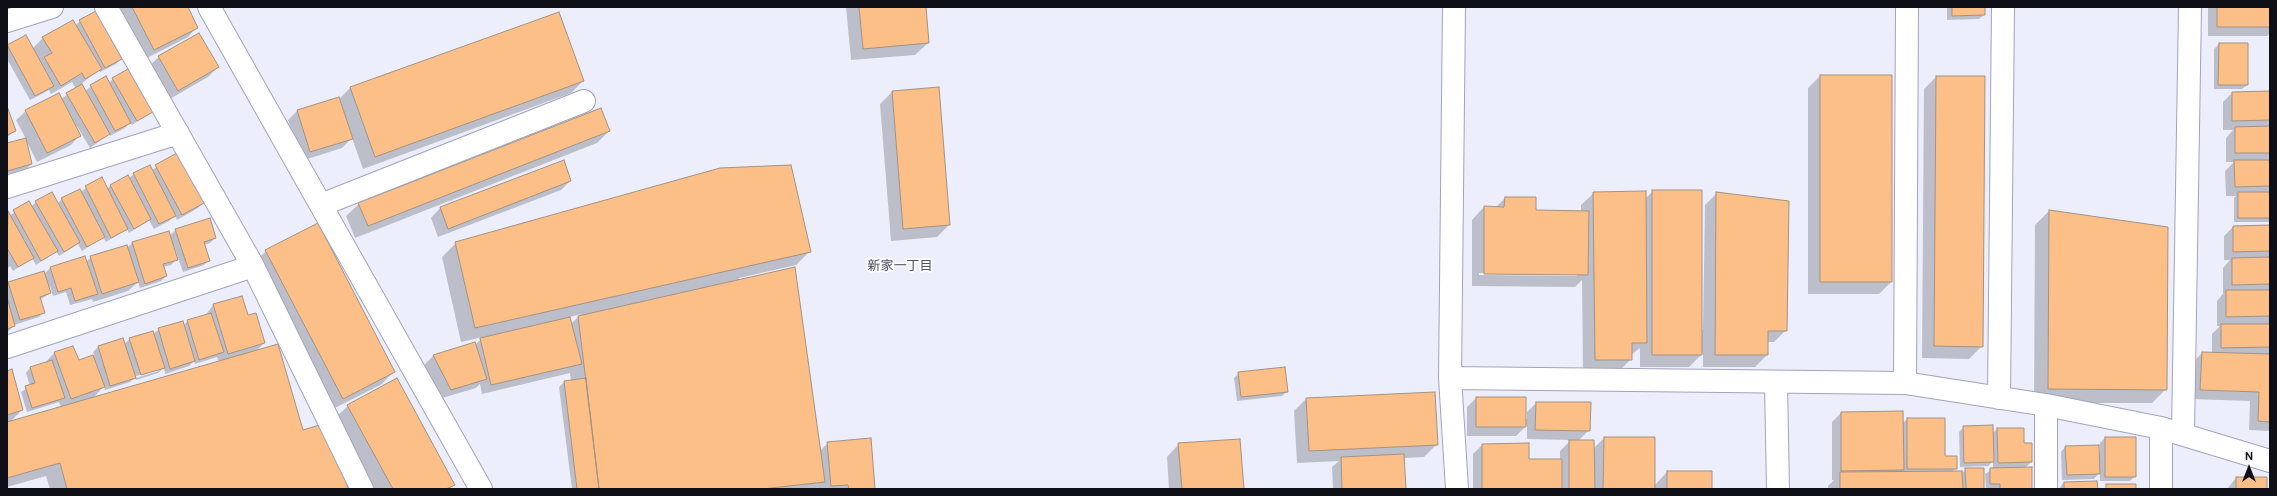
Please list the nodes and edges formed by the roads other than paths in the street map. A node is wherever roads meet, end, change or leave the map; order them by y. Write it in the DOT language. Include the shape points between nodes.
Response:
graph roads {
  1 [pos="52,7"];
  2 [pos="106,7"];
  3 [pos="209,7"];
  4 [pos="1454,7"];
  5 [pos="1907,7"];
  6 [pos="2003,7"];
  7 [pos="2190,7"];
  8 [pos="7,21"];
  9 [pos="584,101"];
  10 [pos="178,133"];
  11 [pos="7,187"];
  12 [pos="321,205"];
  13 [pos="253,266"];
  14 [pos="7,347"];
  15 [pos="1450,378"];
  16 [pos="1776,382"];
  17 [pos="1905,382"];
  18 [pos="1999,398"];
  19 [pos="2046,405"];
  20 [pos="2161,428"];
  21 [pos="2183,434"];
  22 [pos="2270,461"];
  23 [pos="362,489"];
  24 [pos="481,489"];
  25 [pos="1457,489"];
  26 [pos="1778,489"];
  27 [pos="2046,489"];
  28 [pos="2161,489"];
  1 -- 8 [label="street"];
  2 -- 10 [label="street"];
  3 -- 12 [label="street"];
  4 -- 15 [label="street"];
  5 -- 17 [label="street"];
  6 -- 18 [label="street"];
  7 -- 21 [label="street"];
  9 -- 12 [label="street"];
  10 -- 11 [label="street"];
  10 -- 13 [label="street"];
  12 -- 24 [label="street"];
  13 -- 14 [label="street"];
  13 -- 23 [label="street"];
  15 -- 16 [label="street"];
  15 -- 25 [label="street"];
  16 -- 17 [label="street"];
  16 -- 26 [label="street"];
  17 -- 18 [label="street"];
  18 -- 19 [label="street"];
  19 -- 20 [label="street"];
  19 -- 27 [label="street"];
  20 -- 21 [label="street"];
  20 -- 28 [label="street"];
  21 -- 22 [label="street"];
}
